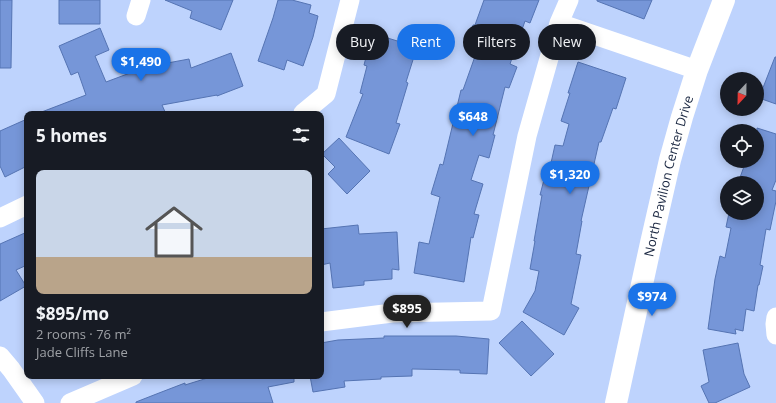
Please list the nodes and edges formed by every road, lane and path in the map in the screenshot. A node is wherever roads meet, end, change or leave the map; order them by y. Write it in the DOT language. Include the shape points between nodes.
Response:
graph roads {
  1 [pos="350,0"];
  2 [pos="569,0"];
  3 [pos="724,0"];
  4 [pos="559,23"];
  5 [pos="697,70"];
  6 [pos="305,111"];
  7 [pos="24,206"];
  8 [pos="0,218"];
  9 [pos="776,317"];
  10 [pos="324,322"];
  11 [pos="776,335"];
  12 [pos="0,356"];
  13 [pos="126,379"];
  14 [pos="35,403"];
  15 [pos="70,403"];
  16 [pos="616,403"];
  1 -- 6 [label="street" via="326,94"];
  2 -- 4 [label="street"];
  3 -- 5 [label="street, North Pavilion Center Drive"];
  4 -- 5 [label="street"];
  4 -- 10 [label="street" via="526,136 491,311 392,313"];
  5 -- 16 [label="street, North Pavilion Center Drive" via="670,160"];
  7 -- 8 [label="street"];
  9 -- 11 [label="street"];
  12 -- 14 [label="street"];
  13 -- 15 [label="street"];
}
